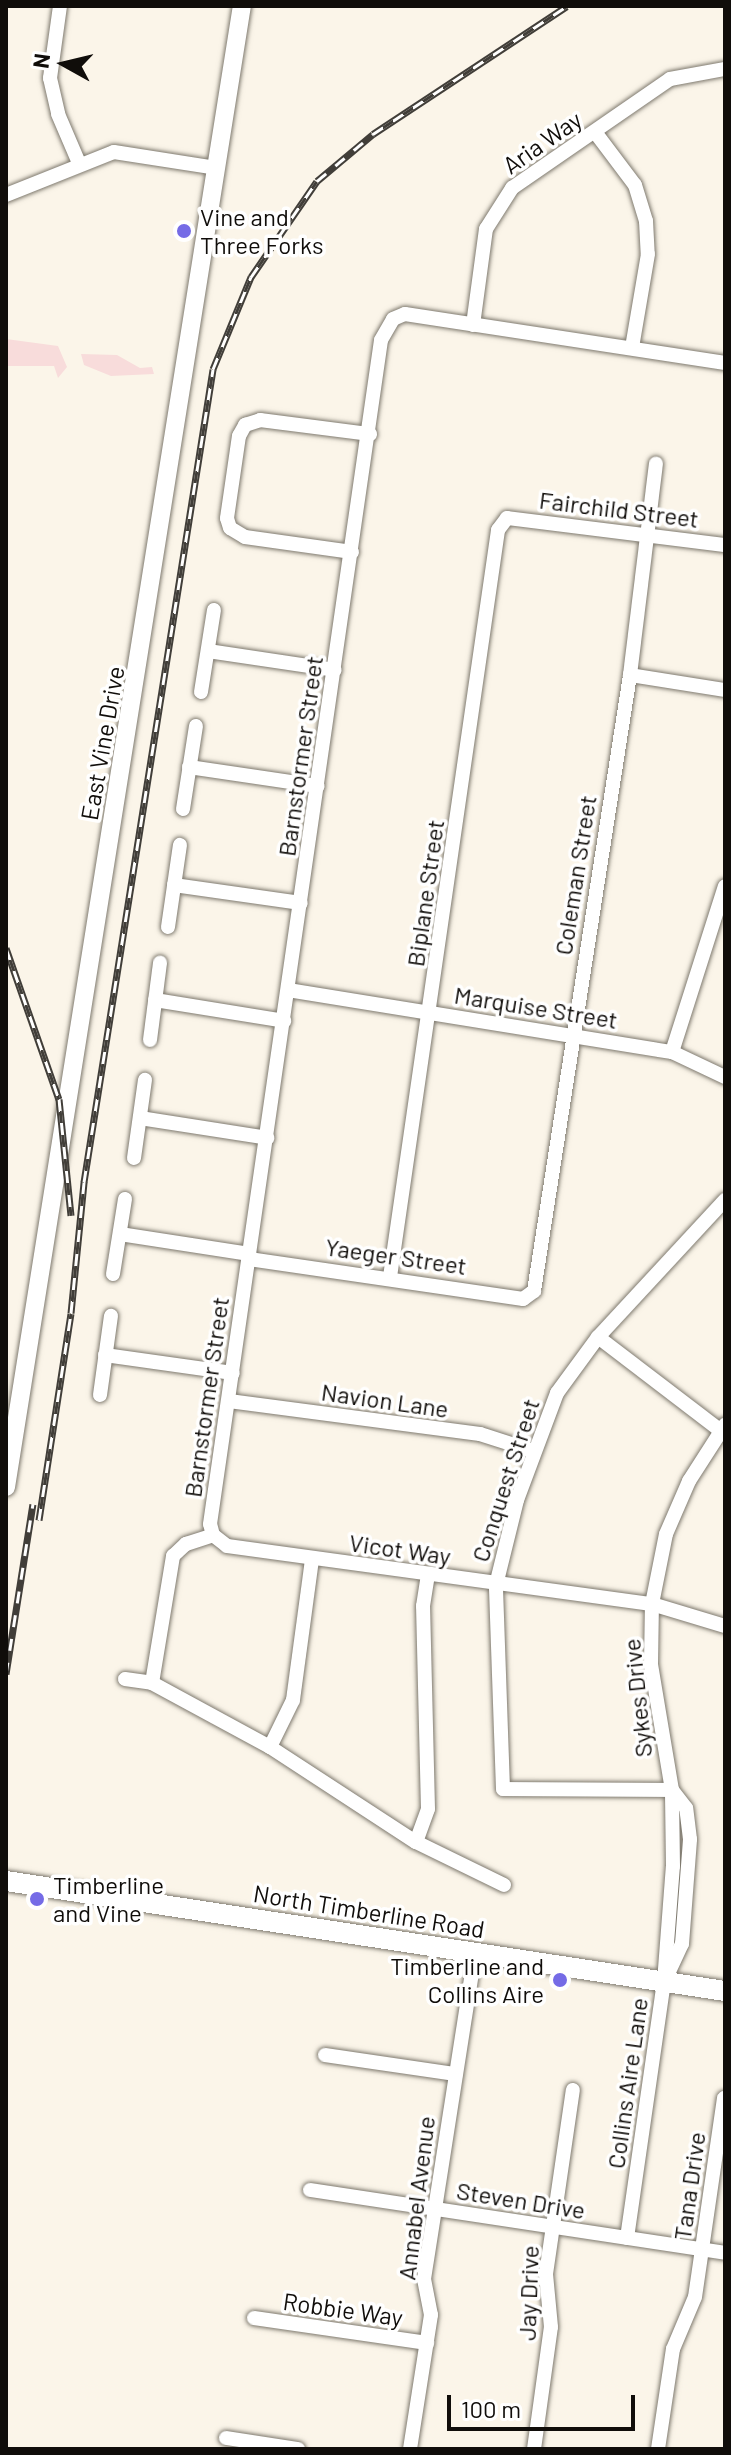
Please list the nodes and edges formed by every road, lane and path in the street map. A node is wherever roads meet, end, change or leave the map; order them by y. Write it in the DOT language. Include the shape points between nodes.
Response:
graph roads {
  1 [pos="60,6"];
  2 [pos="242,6"];
  3 [pos="725,69"];
  4 [pos="595,132"];
  5 [pos="79,163"];
  6 [pos="216,168"];
  7 [pos="6,195"];
  8 [pos="473,325"];
  9 [pos="632,348"];
  10 [pos="725,363"];
  11 [pos="370,434"];
  12 [pos="656,464"];
  13 [pos="507,518"];
  14 [pos="648,534"];
  15 [pos="725,545"];
  16 [pos="352,552"];
  17 [pos="214,610"];
  18 [pos="208,651"];
  19 [pos="335,670"];
  20 [pos="630,675"];
  21 [pos="725,690"];
  22 [pos="201,692"];
  23 [pos="196,726"];
  24 [pos="189,767"];
  25 [pos="318,786"];
  26 [pos="183,809"];
  27 [pos="180,845"];
  28 [pos="174,885"];
  29 [pos="725,886"];
  30 [pos="301,903"];
  31 [pos="168,927"];
  32 [pos="160,963"];
  33 [pos="288,990"];
  34 [pos="155,1000"];
  35 [pos="430,1012"];
  36 [pos="284,1021"];
  37 [pos="572,1036"];
  38 [pos="150,1040"];
  39 [pos="672,1052"];
  40 [pos="725,1077"];
  41 [pos="145,1080"];
  42 [pos="140,1118"];
  43 [pos="267,1138"];
  44 [pos="134,1158"];
  45 [pos="125,1199"];
  46 [pos="725,1200"];
  47 [pos="120,1234"];
  48 [pos="249,1256"];
  49 [pos="113,1274"];
  50 [pos="390,1277"];
  51 [pos="534,1291"];
  52 [pos="111,1316"];
  53 [pos="598,1337"];
  54 [pos="105,1355"];
  55 [pos="233,1373"];
  56 [pos="100,1395"];
  57 [pos="229,1401"];
  58 [pos="723,1430"];
  59 [pos="533,1451"];
  60 [pos="6,1487"];
  61 [pos="213,1535"];
  62 [pos="312,1559"];
  63 [pos="428,1575"];
  64 [pos="496,1585"];
  65 [pos="652,1604"];
  66 [pos="725,1626"];
  67 [pos="125,1679"];
  68 [pos="152,1683"];
  69 [pos="270,1747"];
  70 [pos="672,1790"];
  71 [pos="416,1842"];
  72 [pos="6,1881"];
  73 [pos="504,1885"];
  74 [pos="475,1953"];
  75 [pos="664,1982"];
  76 [pos="725,1991"];
  77 [pos="325,2055"];
  78 [pos="456,2074"];
  79 [pos="573,2090"];
  80 [pos="724,2098"];
  81 [pos="310,2190"];
  82 [pos="435,2209"];
  83 [pos="553,2227"];
  84 [pos="627,2238"];
  85 [pos="702,2250"];
  86 [pos="725,2253"];
  87 [pos="254,2318"];
  88 [pos="427,2343"];
  89 [pos="226,2438"];
  90 [pos="298,2449"];
  91 [pos="410,2449"];
  92 [pos="534,2449"];
  93 [pos="658,2449"];
  1 -- 5 [label="street" via="50,78 58,114"];
  2 -- 6 [label="street, East Vine Drive"];
  3 -- 4 [label="street, Aria Way" via="670,79"];
  4 -- 8 [label="street, Aria Way" via="512,188 494,210 486,229"];
  4 -- 9 [label="street" via="635,185 646,221 648,254"];
  5 -- 6 [label="street" via="114,152"];
  5 -- 7 [label="street"];
  6 -- 60 [label="street, East Vine Drive"];
  8 -- 9 [label="street, Barnstormer Street"];
  8 -- 11 [label="street, Barnstormer Street" via="405,314 393,319 381,340"];
  9 -- 10 [label="street, Barnstormer Street"];
  11 -- 16 [label="street, Barnstormer Street"];
  11 -- 16 [label="street" via="260,420 245,425 237,450 230,528 245,537"];
  12 -- 14 [label="street, Coleman Street"];
  13 -- 14 [label="street, Fairchild Street"];
  13 -- 35 [label="street, Biplane Street" via="498,530"];
  14 -- 15 [label="street, Fairchild Street"];
  14 -- 20 [label="street, Coleman Street"];
  16 -- 19 [label="street, Barnstormer Street"];
  17 -- 18 [label="street"];
  18 -- 19 [label="street"];
  18 -- 22 [label="street"];
  19 -- 25 [label="street, Barnstormer Street"];
  20 -- 21 [label="street"];
  20 -- 37 [label="street, Coleman Street"];
  23 -- 24 [label="street"];
  24 -- 25 [label="street"];
  24 -- 26 [label="street"];
  25 -- 30 [label="street, Barnstormer Street"];
  27 -- 28 [label="street"];
  28 -- 30 [label="street"];
  28 -- 31 [label="street"];
  29 -- 39 [label="street"];
  30 -- 33 [label="street, Barnstormer Street"];
  32 -- 34 [label="street"];
  33 -- 35 [label="street, Marquise Street"];
  33 -- 36 [label="street, Barnstormer Street"];
  34 -- 36 [label="street"];
  34 -- 38 [label="street"];
  35 -- 37 [label="street, Marquise Street"];
  35 -- 50 [label="street, Biplane Street"];
  36 -- 43 [label="street, Barnstormer Street"];
  37 -- 39 [label="street, Marquise Street"];
  37 -- 51 [label="street, Coleman Street"];
  39 -- 40 [label="street, Marquise Street"];
  41 -- 42 [label="street"];
  42 -- 43 [label="street"];
  42 -- 44 [label="street"];
  43 -- 48 [label="street, Barnstormer Street"];
  45 -- 47 [label="street"];
  46 -- 53 [label="street, Conquest Street"];
  47 -- 48 [label="street, Yaeger Street"];
  47 -- 49 [label="street"];
  48 -- 50 [label="street, Yaeger Street"];
  48 -- 55 [label="street, Barnstormer Street"];
  50 -- 51 [label="street, Yaeger Street" via="523,1299"];
  52 -- 54 [label="street"];
  53 -- 58 [label="street"];
  53 -- 59 [label="street, Conquest Street" via="557,1393"];
  54 -- 55 [label="street"];
  54 -- 56 [label="street"];
  55 -- 57 [label="street, Barnstormer Street"];
  57 -- 59 [label="street, Navion Lane" via="480,1434"];
  57 -- 61 [label="street, Barnstormer Street" via="210,1524"];
  58 -- 65 [label="street, Sykes Drive" via="666,1534"];
  59 -- 64 [label="street, Conquest Street"];
  61 -- 62 [label="street, Vicot Way" via="227,1546"];
  61 -- 68 [label="street" via="186,1544 173,1556"];
  62 -- 63 [label="street, Vicot Way"];
  62 -- 69 [label="street" via="293,1700"];
  63 -- 64 [label="street, Vicot Way"];
  63 -- 71 [label="street" via="423,1606 428,1809"];
  64 -- 65 [label="street, Vicot Way"];
  64 -- 70 [label="street, Conquest Street" via="503,1789"];
  65 -- 66 [label="street, Vicot Way"];
  65 -- 70 [label="street, Sykes Drive" via="651,1665"];
  67 -- 68 [label="street"];
  68 -- 69 [label="street"];
  69 -- 71 [label="street"];
  70 -- 75 [label="street, Sykes Drive" via="686,1808 689,1875 682,1944"];
  71 -- 73 [label="street"];
  72 -- 74 [label="main road, North Timberline Road"];
  74 -- 75 [label="main road, North Timberline Road"];
  74 -- 78 [label="street, Annabel Avenue"];
  75 -- 76 [label="main road, North Timberline Road"];
  75 -- 84 [label="street, Collins Aire Lane"];
  77 -- 78 [label="street"];
  78 -- 82 [label="street, Annabel Avenue"];
  79 -- 83 [label="street, Jay Drive"];
  80 -- 85 [label="street, Tana Drive"];
  81 -- 82 [label="street, Steven Drive"];
  82 -- 83 [label="street, Steven Drive"];
  82 -- 88 [label="street, Annabel Avenue" via="424,2279 431,2315"];
  83 -- 84 [label="street, Steven Drive"];
  83 -- 92 [label="street, Jay Drive" via="546,2274 551,2327"];
  84 -- 85 [label="street, Steven Drive"];
  85 -- 86 [label="street, Steven Drive"];
  85 -- 93 [label="street, Tana Drive" via="686,2319 673,2349"];
  87 -- 88 [label="street, Robbie Way"];
  88 -- 91 [label="street, Annabel Avenue"];
  89 -- 90 [label="street"];
}
